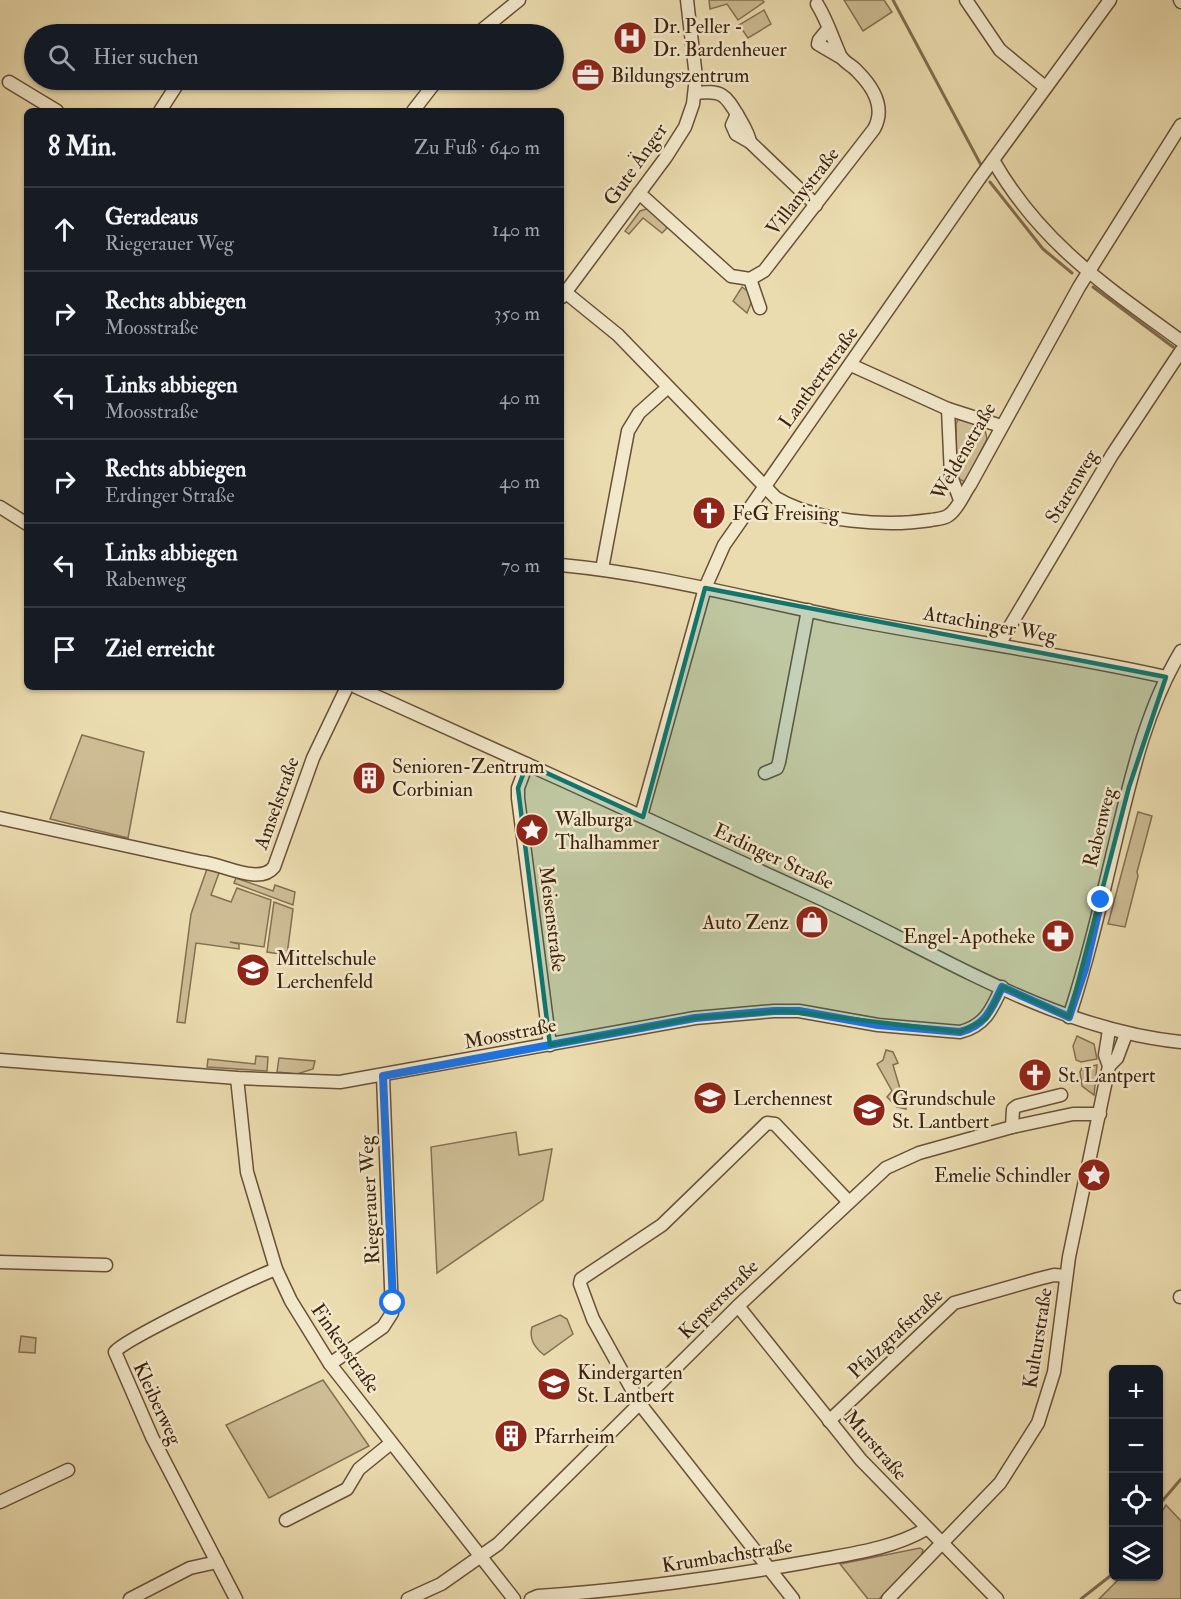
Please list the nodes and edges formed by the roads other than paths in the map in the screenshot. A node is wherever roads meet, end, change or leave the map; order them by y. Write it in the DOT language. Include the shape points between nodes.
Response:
graph roads {
  1 [pos="519,0"];
  2 [pos="687,0"];
  3 [pos="966,0"];
  4 [pos="1110,0"];
  5 [pos="817,4"];
  6 [pos="489,24"];
  7 [pos="9,82"];
  8 [pos="1045,87"];
  9 [pos="174,90"];
  10 [pos="429,90"];
  11 [pos="695,93"];
  12 [pos="52,108"];
  13 [pos="162,108"];
  14 [pos="415,108"];
  15 [pos="1181,125"];
  16 [pos="993,160"];
  17 [pos="639,193"];
  18 [pos="816,205"];
  19 [pos="1089,273"];
  20 [pos="750,279"];
  21 [pos="564,294"];
  22 [pos="564,296"];
  23 [pos="760,308"];
  24 [pos="1181,341"];
  25 [pos="1181,351"];
  26 [pos="851,365"];
  27 [pos="667,388"];
  28 [pos="948,409"];
  29 [pos="1001,426"];
  30 [pos="763,487"];
  31 [pos="960,500"];
  32 [pos="0,507"];
  33 [pos="24,522"];
  34 [pos="564,565"];
  35 [pos="602,569"];
  36 [pos="705,588"];
  37 [pos="808,610"];
  38 [pos="1000,643"];
  39 [pos="1181,651"];
  40 [pos="1166,677"];
  41 [pos="346,690"];
  42 [pos="363,690"];
  43 [pos="527,764"];
  44 [pos="765,773"];
  45 [pos="641,816"];
  46 [pos="0,818"];
  47 [pos="1002,987"];
  48 [pos="1069,1017"];
  49 [pos="1109,1030"];
  50 [pos="1126,1034"];
  51 [pos="1181,1042"];
  52 [pos="550,1045"];
  53 [pos="0,1060"];
  54 [pos="1109,1066"];
  55 [pos="383,1076"];
  56 [pos="237,1078"];
  57 [pos="1061,1095"];
  58 [pos="1100,1114"];
  59 [pos="1012,1127"];
  60 [pos="848,1201"];
  61 [pos="0,1262"];
  62 [pos="106,1265"];
  63 [pos="276,1269"];
  64 [pos="1066,1276"];
  65 [pos="738,1306"];
  66 [pos="330,1364"];
  67 [pos="640,1404"];
  68 [pos="829,1421"];
  69 [pos="391,1443"];
  70 [pos="68,1470"];
  71 [pos="0,1502"];
  72 [pos="286,1520"];
  73 [pos="926,1529"];
  74 [pos="944,1543"];
  75 [pos="482,1557"];
  76 [pos="217,1562"];
  77 [pos="771,1569"];
  78 [pos="646,1587"];
  79 [pos="130,1599"];
  80 [pos="236,1599"];
  81 [pos="408,1599"];
  82 [pos="514,1599"];
  83 [pos="531,1599"];
  84 [pos="654,1599"];
  85 [pos="793,1599"];
  86 [pos="888,1599"];
  87 [pos="997,1599"];
  1 -- 6 [label="street"];
  2 -- 11 [label="street, Gute Änger" via="695,55"];
  3 -- 8 [label="street" via="1000,50"];
  4 -- 8 [label="street, Lantbertstraße"];
  5 -- 18 [label="street, Villanystraße" via="842,58 857,71 880,110 878,121"];
  7 -- 12 [label="street"];
  8 -- 16 [label="street, Lantbertstraße"];
  9 -- 13 [label="street"];
  10 -- 14 [label="street"];
  11 -- 17 [label="street, Gute Änger" via="685,127"];
  11 -- 18 [label="street" via="709,91 724,96 737,114 732,129"];
  15 -- 19 [label="street, Weldenstraße"];
  16 -- 19 [label="street" via="1039,227"];
  16 -- 26 [label="street, Lantbertstraße"];
  17 -- 20 [label="street" via="731,276"];
  17 -- 21 [label="street, Gute Änger"];
  18 -- 20 [label="street, Villanystraße" via="764,271"];
  19 -- 24 [label="street"];
  19 -- 29 [label="street, Weldenstraße"];
  20 -- 23 [label="street"];
  22 -- 27 [label="street, Weldenstraße" via="618,335"];
  25 -- 38 [label="street, Starenweg" via="1112,455"];
  26 -- 28 [label="street"];
  26 -- 30 [label="street, Lantbertstraße"];
  27 -- 30 [label="street, Weldenstraße"];
  27 -- 35 [label="street" via="639,413 628,431"];
  28 -- 29 [label="street"];
  28 -- 31 [label="street" via="951,476"];
  29 -- 31 [label="street, Weldenstraße"];
  30 -- 31 [label="street, Weldenstraße" via="791,506 842,518 894,524 947,516"];
  30 -- 36 [label="street, Lantbertstraße" via="724,545"];
  32 -- 33 [label="street"];
  34 -- 35 [label="street, Attachinger Weg"];
  35 -- 36 [label="street, Attachinger Weg"];
  36 -- 37 [label="street, Attachinger Weg"];
  36 -- 45 [label="street, Lantbertstraße"];
  37 -- 38 [label="street, Attachinger Weg"];
  37 -- 44 [label="street" via="779,762 777,768"];
  38 -- 40 [label="street, Attachinger Weg"];
  39 -- 40 [label="street, Rabenweg"];
  40 -- 48 [label="street, Rabenweg" via="1129,787 1085,969"];
  41 -- 46 [label="street, Amselstraße" via="313,758 272,871 255,875"];
  42 -- 43 [label="street, Erdinger Straße"];
  43 -- 45 [label="street, Erdinger Straße"];
  43 -- 52 [label="street, Meisenstraße" via="518,798"];
  45 -- 47 [label="street, Erdinger Straße"];
  47 -- 48 [label="street, Erdinger Straße"];
  47 -- 52 [label="street, Moosstraße" via="986,1019 960,1032 774,1011 695,1018"];
  48 -- 49 [label="street, Erdinger Straße"];
  49 -- 50 [label="street, Erdinger Straße"];
  49 -- 54 [label="street, Kulturstraße" via="1105,1055"];
  50 -- 51 [label="street, Erdinger Straße"];
  50 -- 54 [label="street, Kulturstraße" via="1118,1058"];
  52 -- 55 [label="street, Moosstraße"];
  53 -- 56 [label="street, Moosstraße"];
  54 -- 58 [label="street, Kulturstraße"];
  55 -- 56 [label="street, Moosstraße" via="314,1083"];
  55 -- 66 [label="street, Riegerauer Weg" via="393,1313 383,1326"];
  56 -- 63 [label="street, Finkenstraße" via="247,1173"];
  57 -- 59 [label="street" via="1017,1106 1013,1109"];
  58 -- 59 [label="street, Kepserstraße" via="1073,1114"];
  58 -- 64 [label="street, Kulturstraße"];
  59 -- 60 [label="street, Kepserstraße" via="904,1159 878,1174"];
  60 -- 65 [label="street, Kepserstraße"];
  60 -- 67 [label="street" via="775,1124 767,1123 662,1225 628,1250 584,1274 580,1284 593,1319"];
  61 -- 62 [label="street"];
  63 -- 66 [label="street, Finkenstraße" via="306,1328"];
  63 -- 76 [label="street, Kleiberweg" via="118,1347 115,1352 152,1437"];
  64 -- 68 [label="street, Pfalzgrafstraße" via="1054,1275 954,1303"];
  64 -- 74 [label="street, Kulturstraße" via="1054,1372 1038,1424 1000,1483"];
  65 -- 67 [label="street, Kepserstraße"];
  65 -- 68 [label="street, Murstraße"];
  66 -- 69 [label="street, Finkenstraße"];
  67 -- 75 [label="street, Kepserstraße"];
  67 -- 77 [label="street"];
  68 -- 73 [label="street, Murstraße"];
  69 -- 72 [label="street" via="359,1469 347,1489"];
  69 -- 75 [label="street, Finkenstraße"];
  70 -- 71 [label="street"];
  73 -- 74 [label="street, Murstraße"];
  73 -- 77 [label="street, Krumbachstraße" via="885,1546"];
  74 -- 86 [label="street, Kulturstraße"];
  74 -- 87 [label="street, Murstraße"];
  75 -- 81 [label="street, Kepserstraße" via="441,1584"];
  75 -- 82 [label="street, Finkenstraße"];
  76 -- 79 [label="street" via="190,1568"];
  76 -- 80 [label="street, Kleiberweg"];
  77 -- 78 [label="street, Krumbachstraße"];
  77 -- 85 [label="street"];
  78 -- 83 [label="street, Krumbachstraße"];
  78 -- 84 [label="street"];
}
